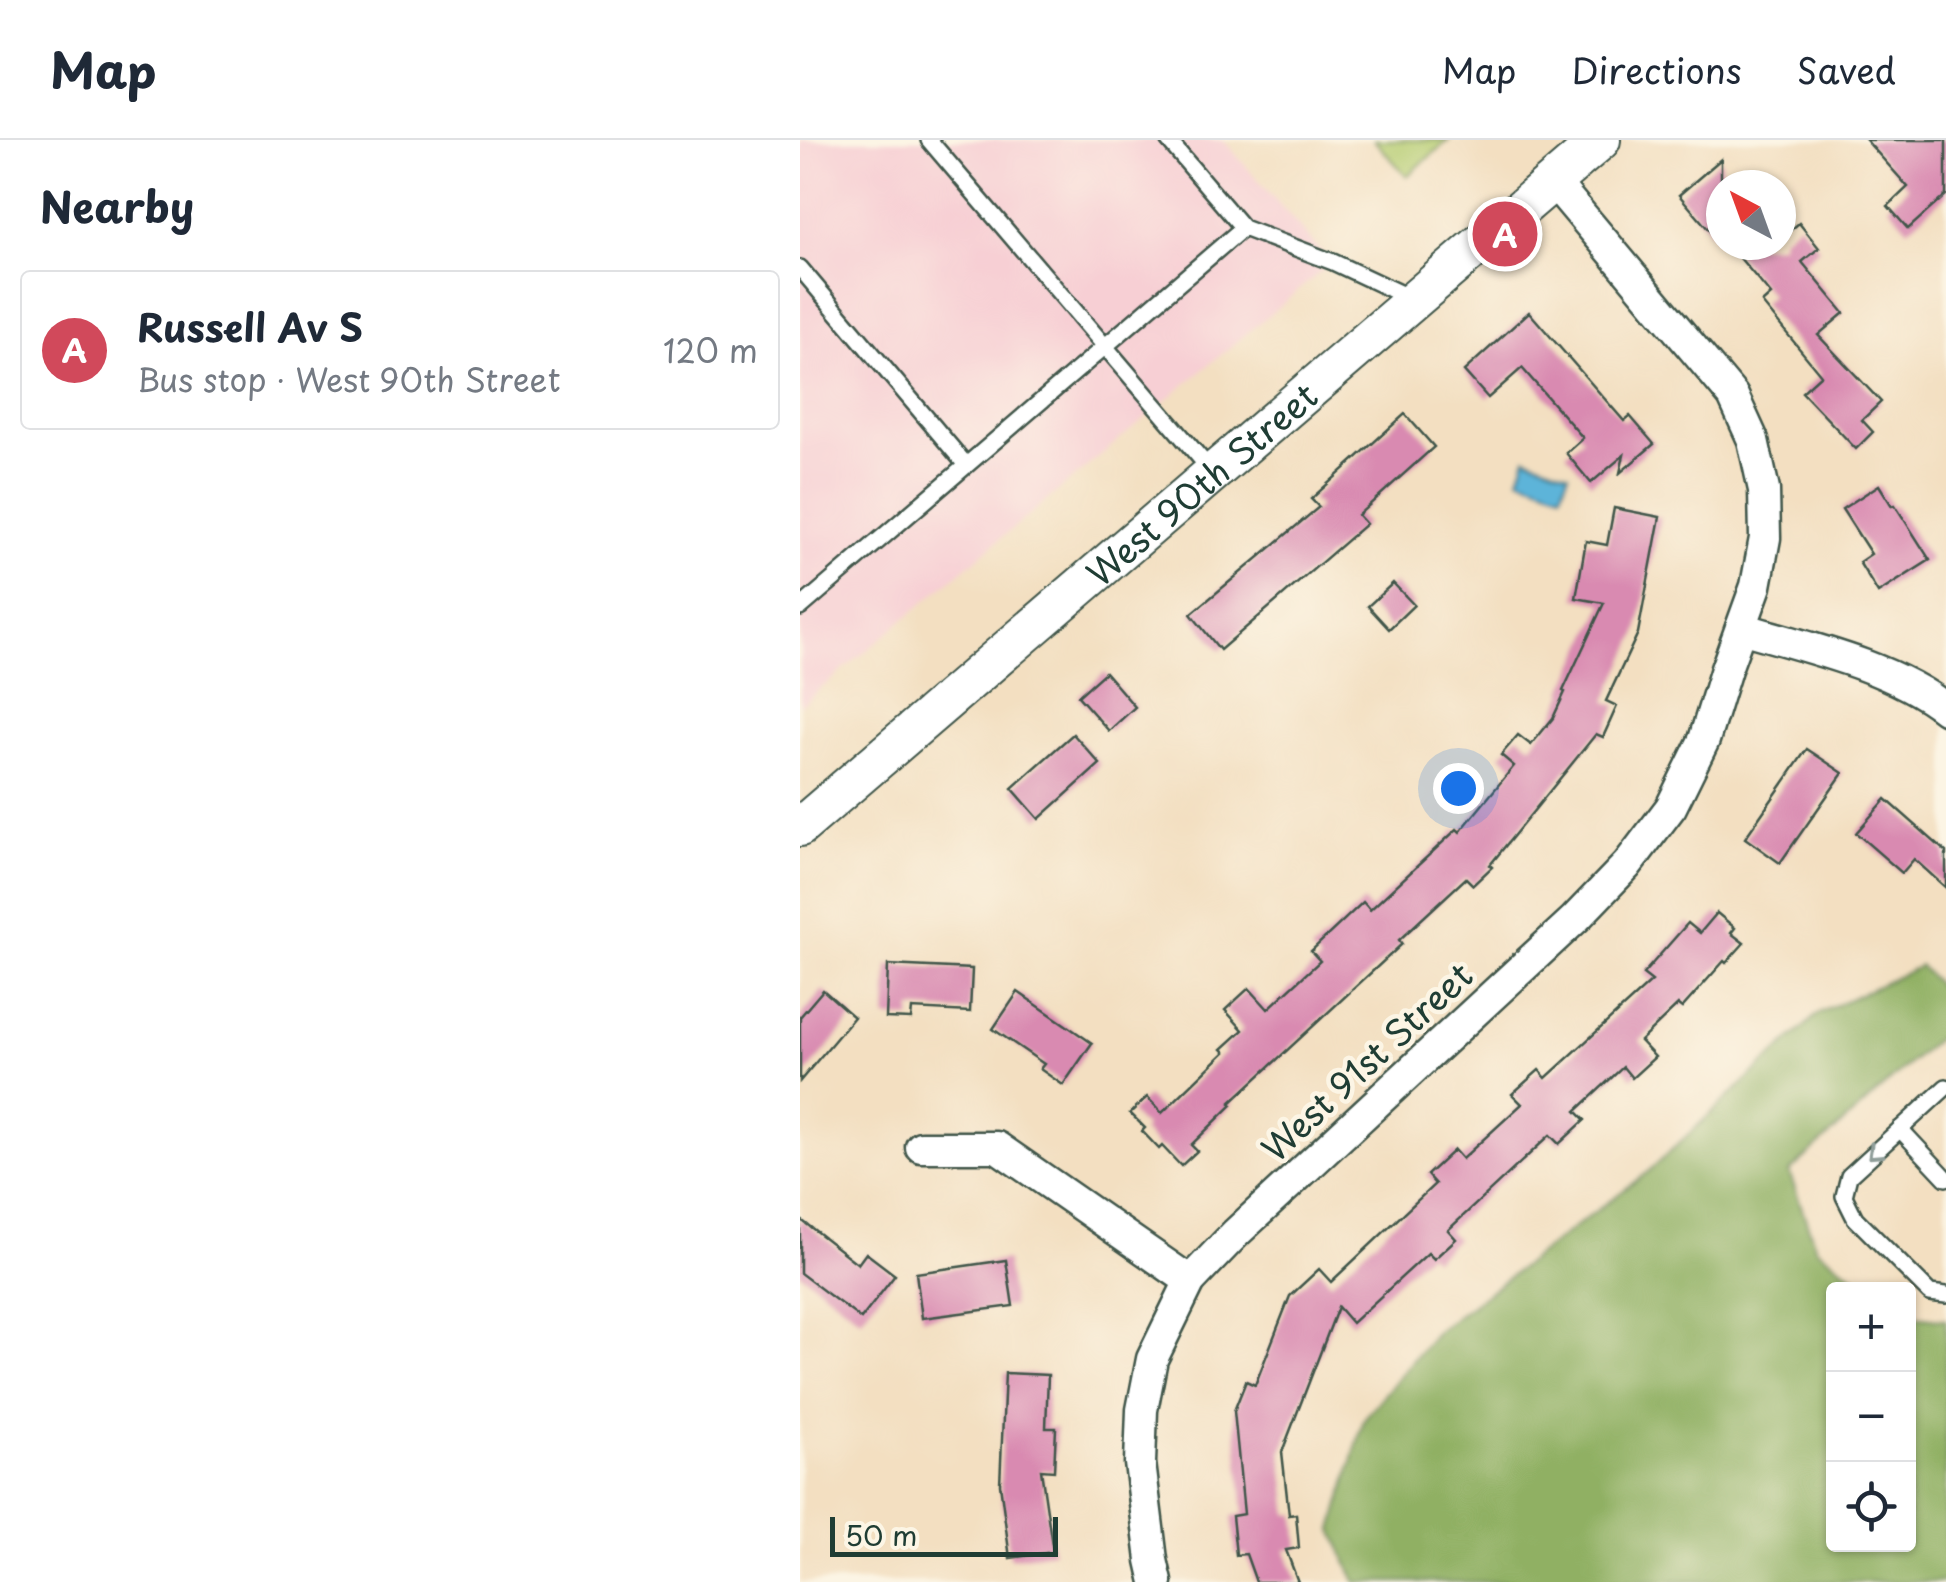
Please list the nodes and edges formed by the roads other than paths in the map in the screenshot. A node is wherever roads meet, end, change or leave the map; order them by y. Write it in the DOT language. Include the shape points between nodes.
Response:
graph roads {
  1 [pos="929,140"];
  2 [pos="1168,140"];
  3 [pos="1601,140"];
  4 [pos="1553,181"];
  5 [pos="1243,228"];
  6 [pos="800,268"];
  7 [pos="1414,300"];
  8 [pos="1104,346"];
  9 [pos="966,464"];
  10 [pos="1212,473"];
  11 [pos="800,608"];
  12 [pos="1741,628"];
  13 [pos="1946,708"];
  14 [pos="800,826"];
  15 [pos="1942,1098"];
  16 [pos="1900,1129"];
  17 [pos="922,1147"];
  18 [pos="1946,1178"];
  19 [pos="1190,1281"];
  20 [pos="1946,1294"];
  21 [pos="1157,1582"];
  1 -- 8 [label="lane"];
  2 -- 5 [label="lane"];
  3 -- 4 [label="street, West 90th Street"];
  4 -- 7 [label="street, West 90th Street"];
  4 -- 12 [label="street, West 91st Street" via="1733,396 1753,440 1765,538"];
  5 -- 7 [label="lane"];
  5 -- 8 [label="lane"];
  6 -- 9 [label="lane"];
  7 -- 10 [label="street, West 90th Street"];
  8 -- 9 [label="lane"];
  8 -- 10 [label="lane"];
  9 -- 11 [label="lane"];
  10 -- 14 [label="street, West 90th Street"];
  12 -- 13 [label="street" via="1883,674"];
  12 -- 19 [label="street, West 91st Street" via="1704,740 1670,807 1627,865"];
  15 -- 16 [label="lane"];
  16 -- 18 [label="lane"];
  16 -- 20 [label="lane, one-way" via="1849,1176 1844,1196 1855,1218 1930,1293"];
  17 -- 19 [label="street" via="997,1147"];
  19 -- 21 [label="street, West 91st Street" via="1152,1360 1142,1410 1140,1463"];
}
